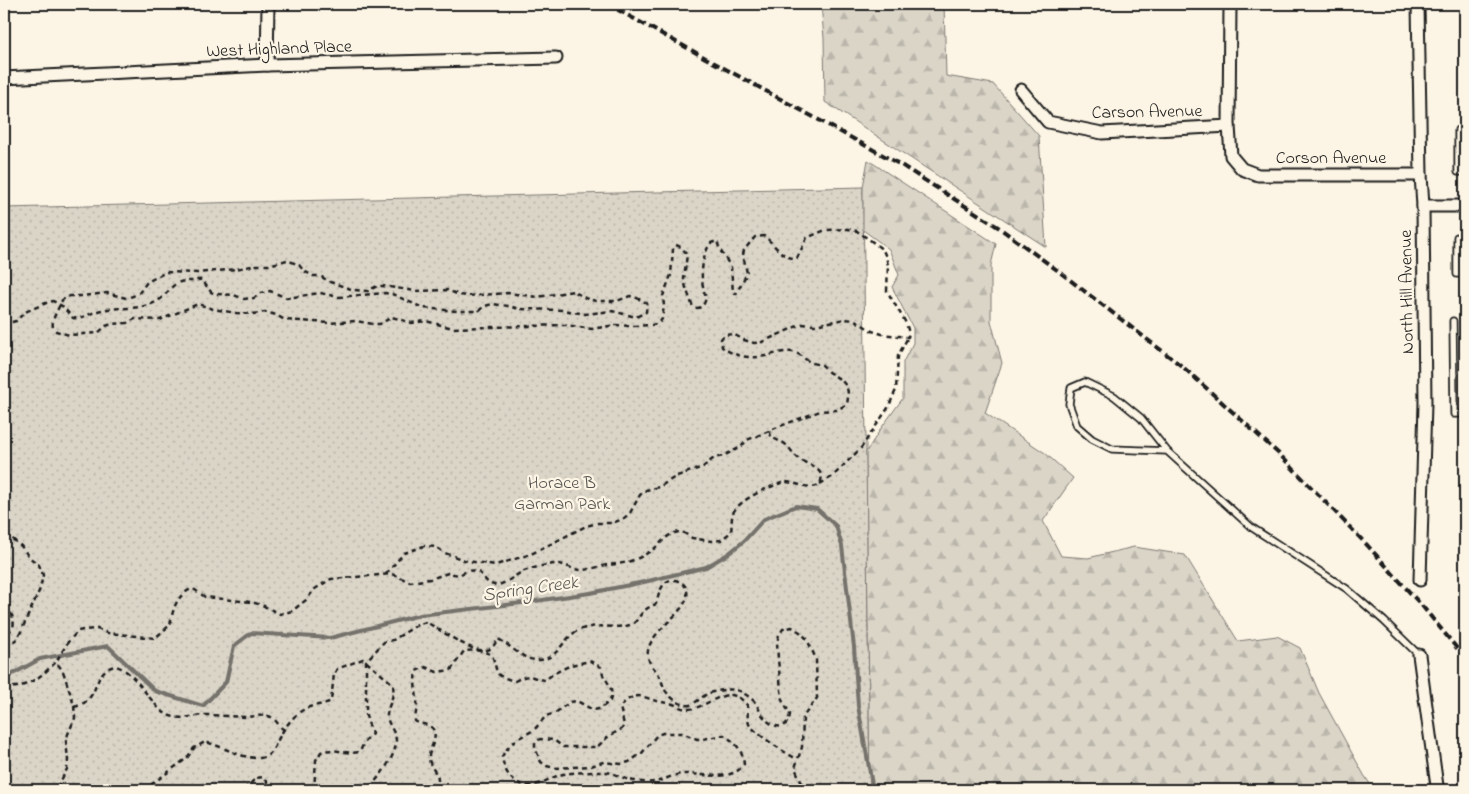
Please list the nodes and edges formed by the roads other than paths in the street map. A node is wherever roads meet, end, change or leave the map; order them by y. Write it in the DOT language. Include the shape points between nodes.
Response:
graph roads {
  1 [pos="268,4"];
  2 [pos="1230,4"];
  3 [pos="1418,4"];
  4 [pos="556,58"];
  5 [pos="267,64"];
  6 [pos="4,78"];
  7 [pos="1021,90"];
  8 [pos="1230,126"];
  9 [pos="1465,130"];
  10 [pos="1465,172"];
  11 [pos="1421,175"];
  12 [pos="1423,206"];
  13 [pos="1465,206"];
  14 [pos="1465,237"];
  15 [pos="1465,274"];
  16 [pos="1453,321"];
  17 [pos="1465,414"];
  18 [pos="1167,451"];
  19 [pos="1420,580"];
  20 [pos="1419,655"];
  21 [pos="1440,790"];
  1 -- 5 [label="street"];
  2 -- 8 [label="street"];
  3 -- 11 [label="street, North Hill Avenue"];
  4 -- 5 [label="street, West Highland Place"];
  5 -- 6 [label="street, West Highland Place"];
  7 -- 8 [label="street, Carson Avenue" via="1048,122 1102,132"];
  8 -- 11 [label="street, Corson Avenue" via="1231,156 1242,169 1258,174"];
  9 -- 10 [label="lane" via="1458,130 1458,172"];
  11 -- 12 [label="street, North Hill Avenue"];
  12 -- 13 [label="street"];
  12 -- 19 [label="street, North Hill Avenue" via="1425,403"];
  14 -- 15 [label="lane" via="1457,237 1457,274"];
  16 -- 17 [label="lane" via="1454,414"];
  18 -- 18 [label="lane" via="1141,418 1114,396 1085,382 1071,388 1069,404 1076,426 1092,439 1112,449"];
  18 -- 20 [label="lane" via="1251,527 1347,589"];
  20 -- 21 [label="street"];
}
